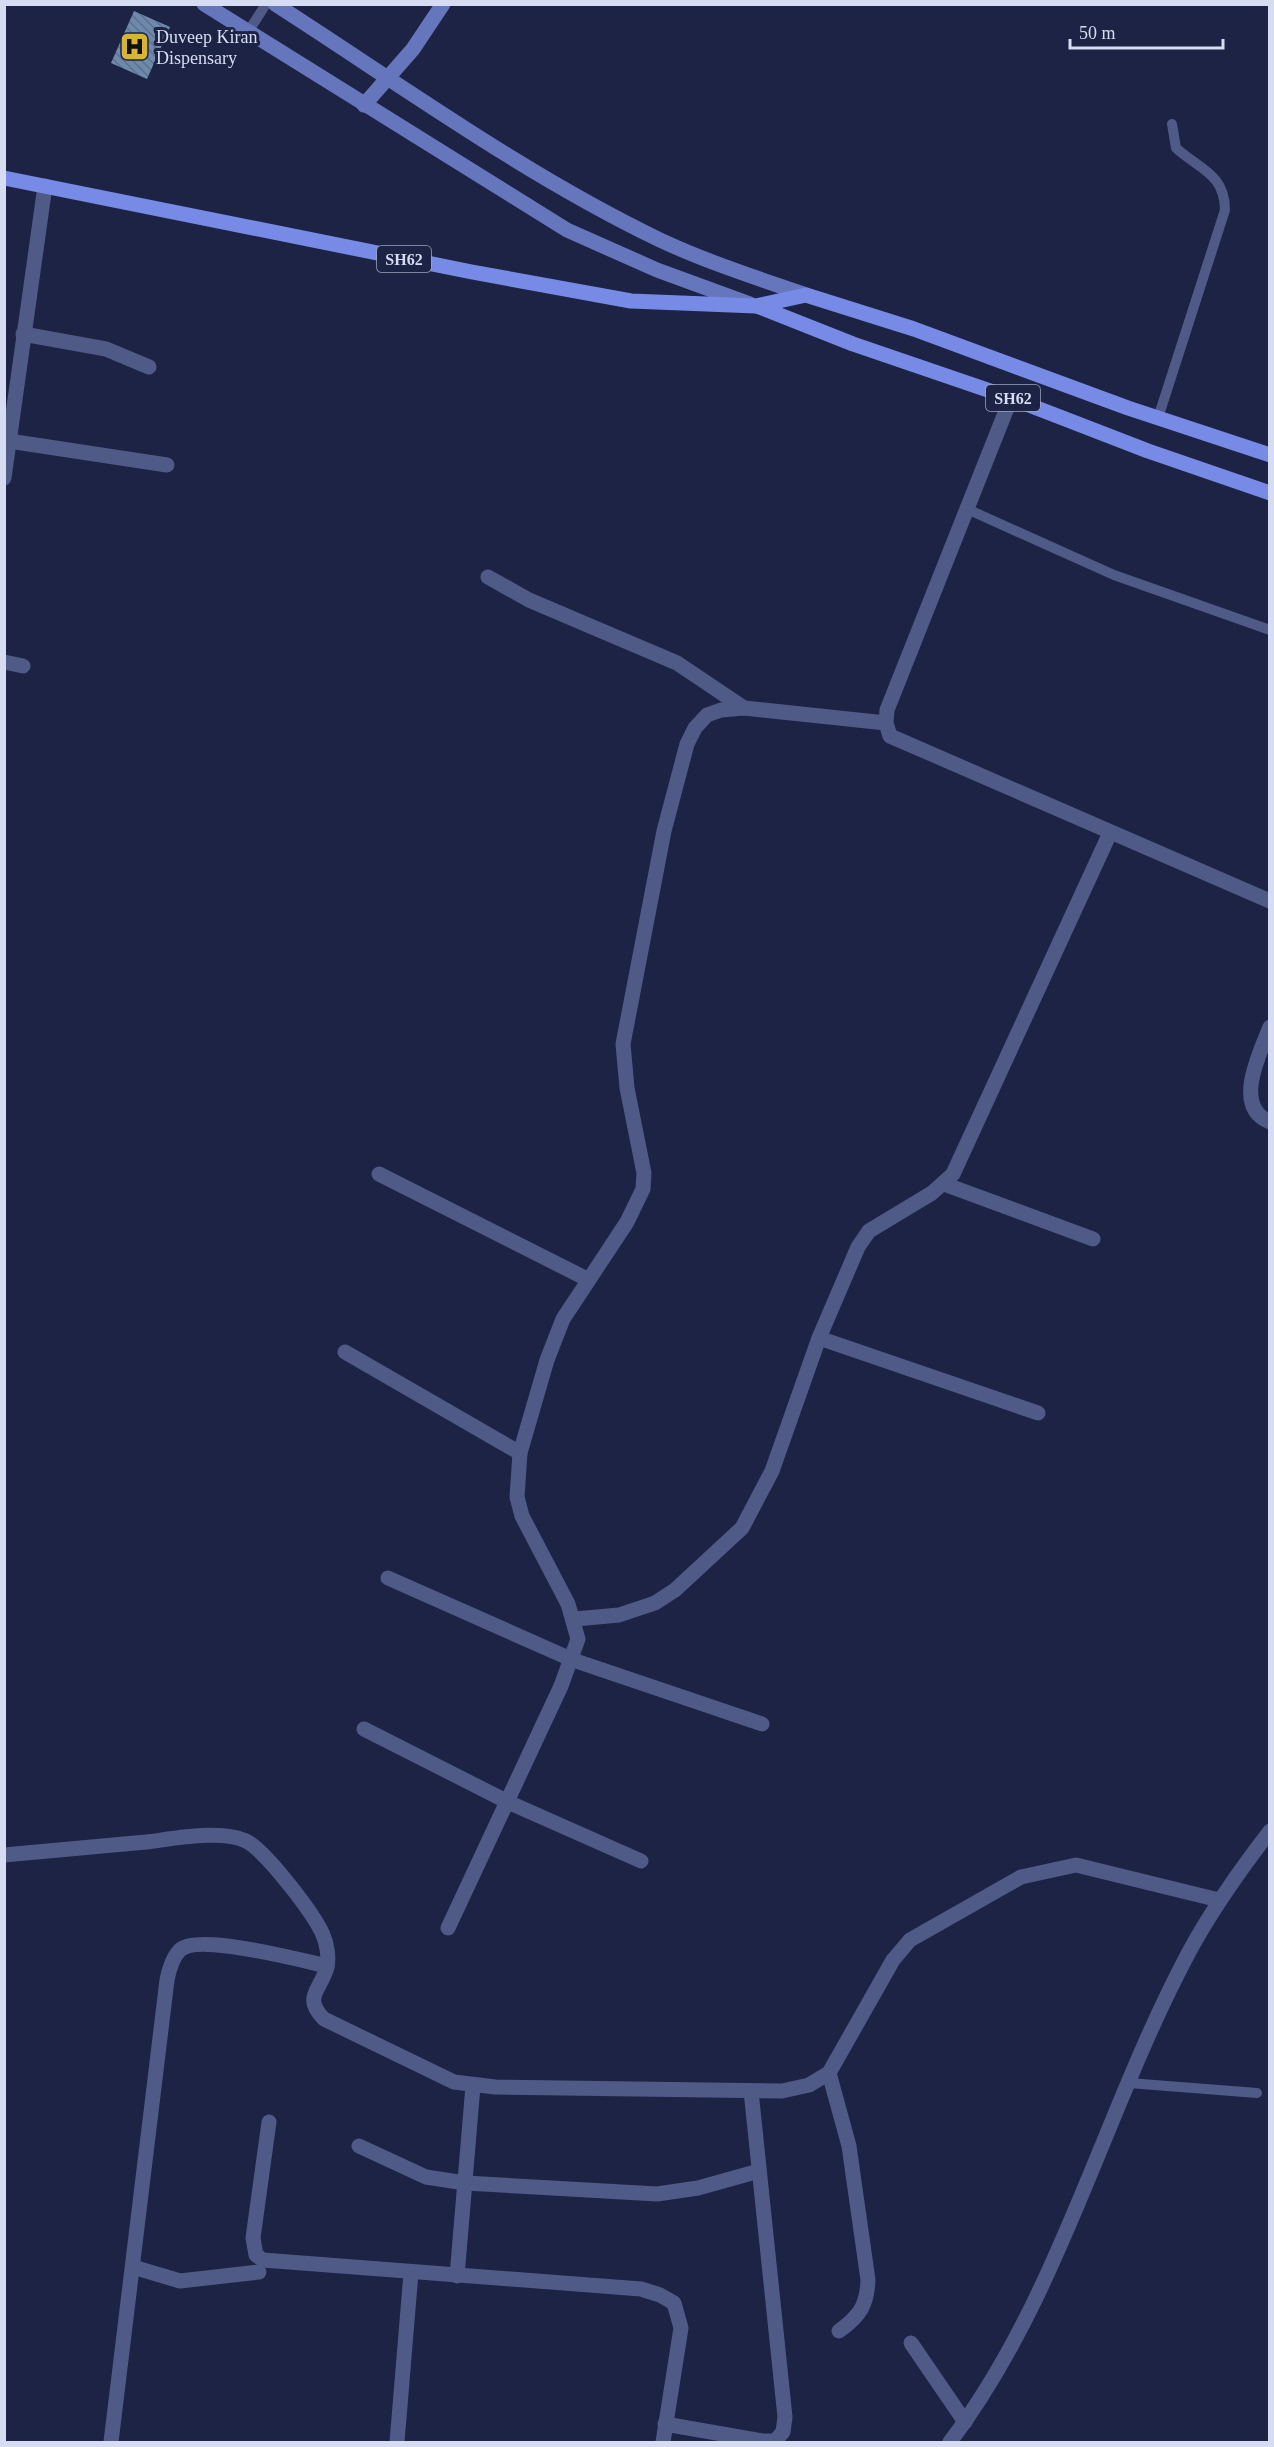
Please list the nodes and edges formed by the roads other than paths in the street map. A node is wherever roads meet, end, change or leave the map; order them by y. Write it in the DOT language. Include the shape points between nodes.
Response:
graph roads {
  1 [pos="204,4"];
  2 [pos="266,4"];
  3 [pos="275,4"];
  4 [pos="443,4"];
  5 [pos="248,32"];
  6 [pos="388,76"];
  7 [pos="364,105"];
  8 [pos="1172,124"];
  9 [pos="4,178"];
  10 [pos="45,186"];
  11 [pos="806,295"];
  12 [pos="756,306"];
  13 [pos="23,334"];
  14 [pos="149,367"];
  15 [pos="1011,398"];
  16 [pos="1158,418"];
  17 [pos="9,441"];
  18 [pos="1269,455"];
  19 [pos="167,465"];
  20 [pos="4,478"];
  21 [pos="1269,493"];
  22 [pos="967,509"];
  23 [pos="488,577"];
  24 [pos="1269,630"];
  25 [pos="4,662"];
  26 [pos="23,666"];
  27 [pos="744,708"];
  28 [pos="886,723"];
  29 [pos="1110,832"];
  30 [pos="1269,901"];
  31 [pos="1269,1027"];
  32 [pos="1269,1122"];
  33 [pos="379,1174"];
  34 [pos="944,1184"];
  35 [pos="1093,1239"];
  36 [pos="587,1280"];
  37 [pos="819,1338"];
  38 [pos="345,1352"];
  39 [pos="1038,1413"];
  40 [pos="520,1453"];
  41 [pos="388,1578"];
  42 [pos="575,1619"];
  43 [pos="573,1660"];
  44 [pos="762,1724"];
  45 [pos="364,1729"];
  46 [pos="508,1802"];
  47 [pos="1269,1831"];
  48 [pos="4,1855"];
  49 [pos="641,1861"];
  50 [pos="1219,1900"];
  51 [pos="448,1928"];
  52 [pos="327,1966"];
  53 [pos="829,2073"];
  54 [pos="1128,2083"];
  55 [pos="473,2086"];
  56 [pos="751,2091"];
  57 [pos="1257,2093"];
  58 [pos="269,2122"];
  59 [pos="359,2146"];
  60 [pos="759,2171"];
  61 [pos="465,2183"];
  62 [pos="133,2267"];
  63 [pos="259,2272"];
  64 [pos="411,2272"];
  65 [pos="457,2276"];
  66 [pos="840,2331"];
  67 [pos="911,2343"];
  68 [pos="965,2422"];
  69 [pos="665,2424"];
  70 [pos="954,2440"];
  71 [pos="111,2442"];
  72 [pos="397,2442"];
  73 [pos="663,2442"];
  1 -- 5 [label="street"];
  2 -- 5 [label="lane"];
  3 -- 6 [label="street"];
  4 -- 6 [label="street" via="413,49"];
  5 -- 7 [label="street"];
  6 -- 7 [label="street"];
  6 -- 11 [label="street" via="515,159 661,241"];
  7 -- 12 [label="street" via="567,230 657,270"];
  8 -- 16 [label="lane" via="1176,148 1219,183 1225,210"];
  9 -- 10 [label="main road, SH62"];
  10 -- 12 [label="main road, SH62" via="568,291 631,301"];
  10 -- 13 [label="street"];
  11 -- 12 [label="main road, SH62"];
  11 -- 16 [label="main road, SH62" via="914,329"];
  12 -- 15 [label="main road, SH62"];
  13 -- 14 [label="street" via="106,350"];
  13 -- 17 [label="street"];
  15 -- 21 [label="main road, SH62"];
  15 -- 22 [label="street"];
  16 -- 18 [label="main road, SH62"];
  17 -- 19 [label="street"];
  17 -- 20 [label="street"];
  22 -- 24 [label="lane" via="1114,576"];
  22 -- 28 [label="street" via="887,710"];
  23 -- 27 [label="street" via="528,600 678,663"];
  25 -- 26 [label="street"];
  27 -- 28 [label="street"];
  27 -- 36 [label="street" via="707,716 695,728 684,755 664,831 623,1044 627,1088 644,1173 643,1189 627,1222"];
  28 -- 29 [label="street" via="890,736 903,744"];
  29 -- 30 [label="street"];
  29 -- 34 [label="street" via="953,1174"];
  31 -- 32 [label="street" via="1250,1092 1254,1108 1261,1119"];
  33 -- 36 [label="street"];
  34 -- 35 [label="street"];
  34 -- 37 [label="street" via="869,1231 848,1267"];
  36 -- 40 [label="street" via="554,1337"];
  37 -- 39 [label="street"];
  37 -- 42 [label="street" via="772,1471 741,1528 675,1590 655,1603 619,1615"];
  38 -- 40 [label="street"];
  40 -- 42 [label="street" via="517,1497 522,1516"];
  41 -- 43 [label="street"];
  42 -- 43 [label="street" via="578,1639"];
  43 -- 44 [label="street"];
  43 -- 46 [label="street"];
  45 -- 46 [label="street"];
  46 -- 49 [label="street"];
  46 -- 51 [label="street"];
  47 -- 50 [label="street"];
  48 -- 52 [label="street" via="206,1836 244,1840 276,1868 322,1933"];
  50 -- 53 [label="street" via="1076,1865 1021,1877 910,1940 893,1960"];
  50 -- 54 [label="street" via="1189,1952"];
  52 -- 55 [label="street" via="313,1998 315,2010 324,2019 440,2076"];
  52 -- 62 [label="street" via="217,1944 180,1949 167,1980"];
  53 -- 56 [label="street" via="809,2085"];
  53 -- 66 [label="street" via="849,2146 868,2280 862,2310"];
  54 -- 57 [label="lane"];
  54 -- 68 [label="street" via="1015,2342"];
  55 -- 56 [label="street"];
  55 -- 61 [label="street"];
  56 -- 60 [label="street"];
  58 -- 64 [label="street" via="253,2238 256,2255 272,2263"];
  59 -- 61 [label="street" via="426,2177"];
  60 -- 61 [label="street" via="698,2188 657,2194"];
  60 -- 69 [label="street" via="785,2417 783,2432 775,2441 762,2441"];
  61 -- 65 [label="street"];
  62 -- 63 [label="street" via="180,2282"];
  62 -- 71 [label="street"];
  64 -- 65 [label="street"];
  64 -- 72 [label="street"];
  65 -- 69 [label="street" via="641,2289 674,2303 681,2328"];
  67 -- 68 [label="street"];
  68 -- 70 [label="street"];
  69 -- 73 [label="street"];
}
